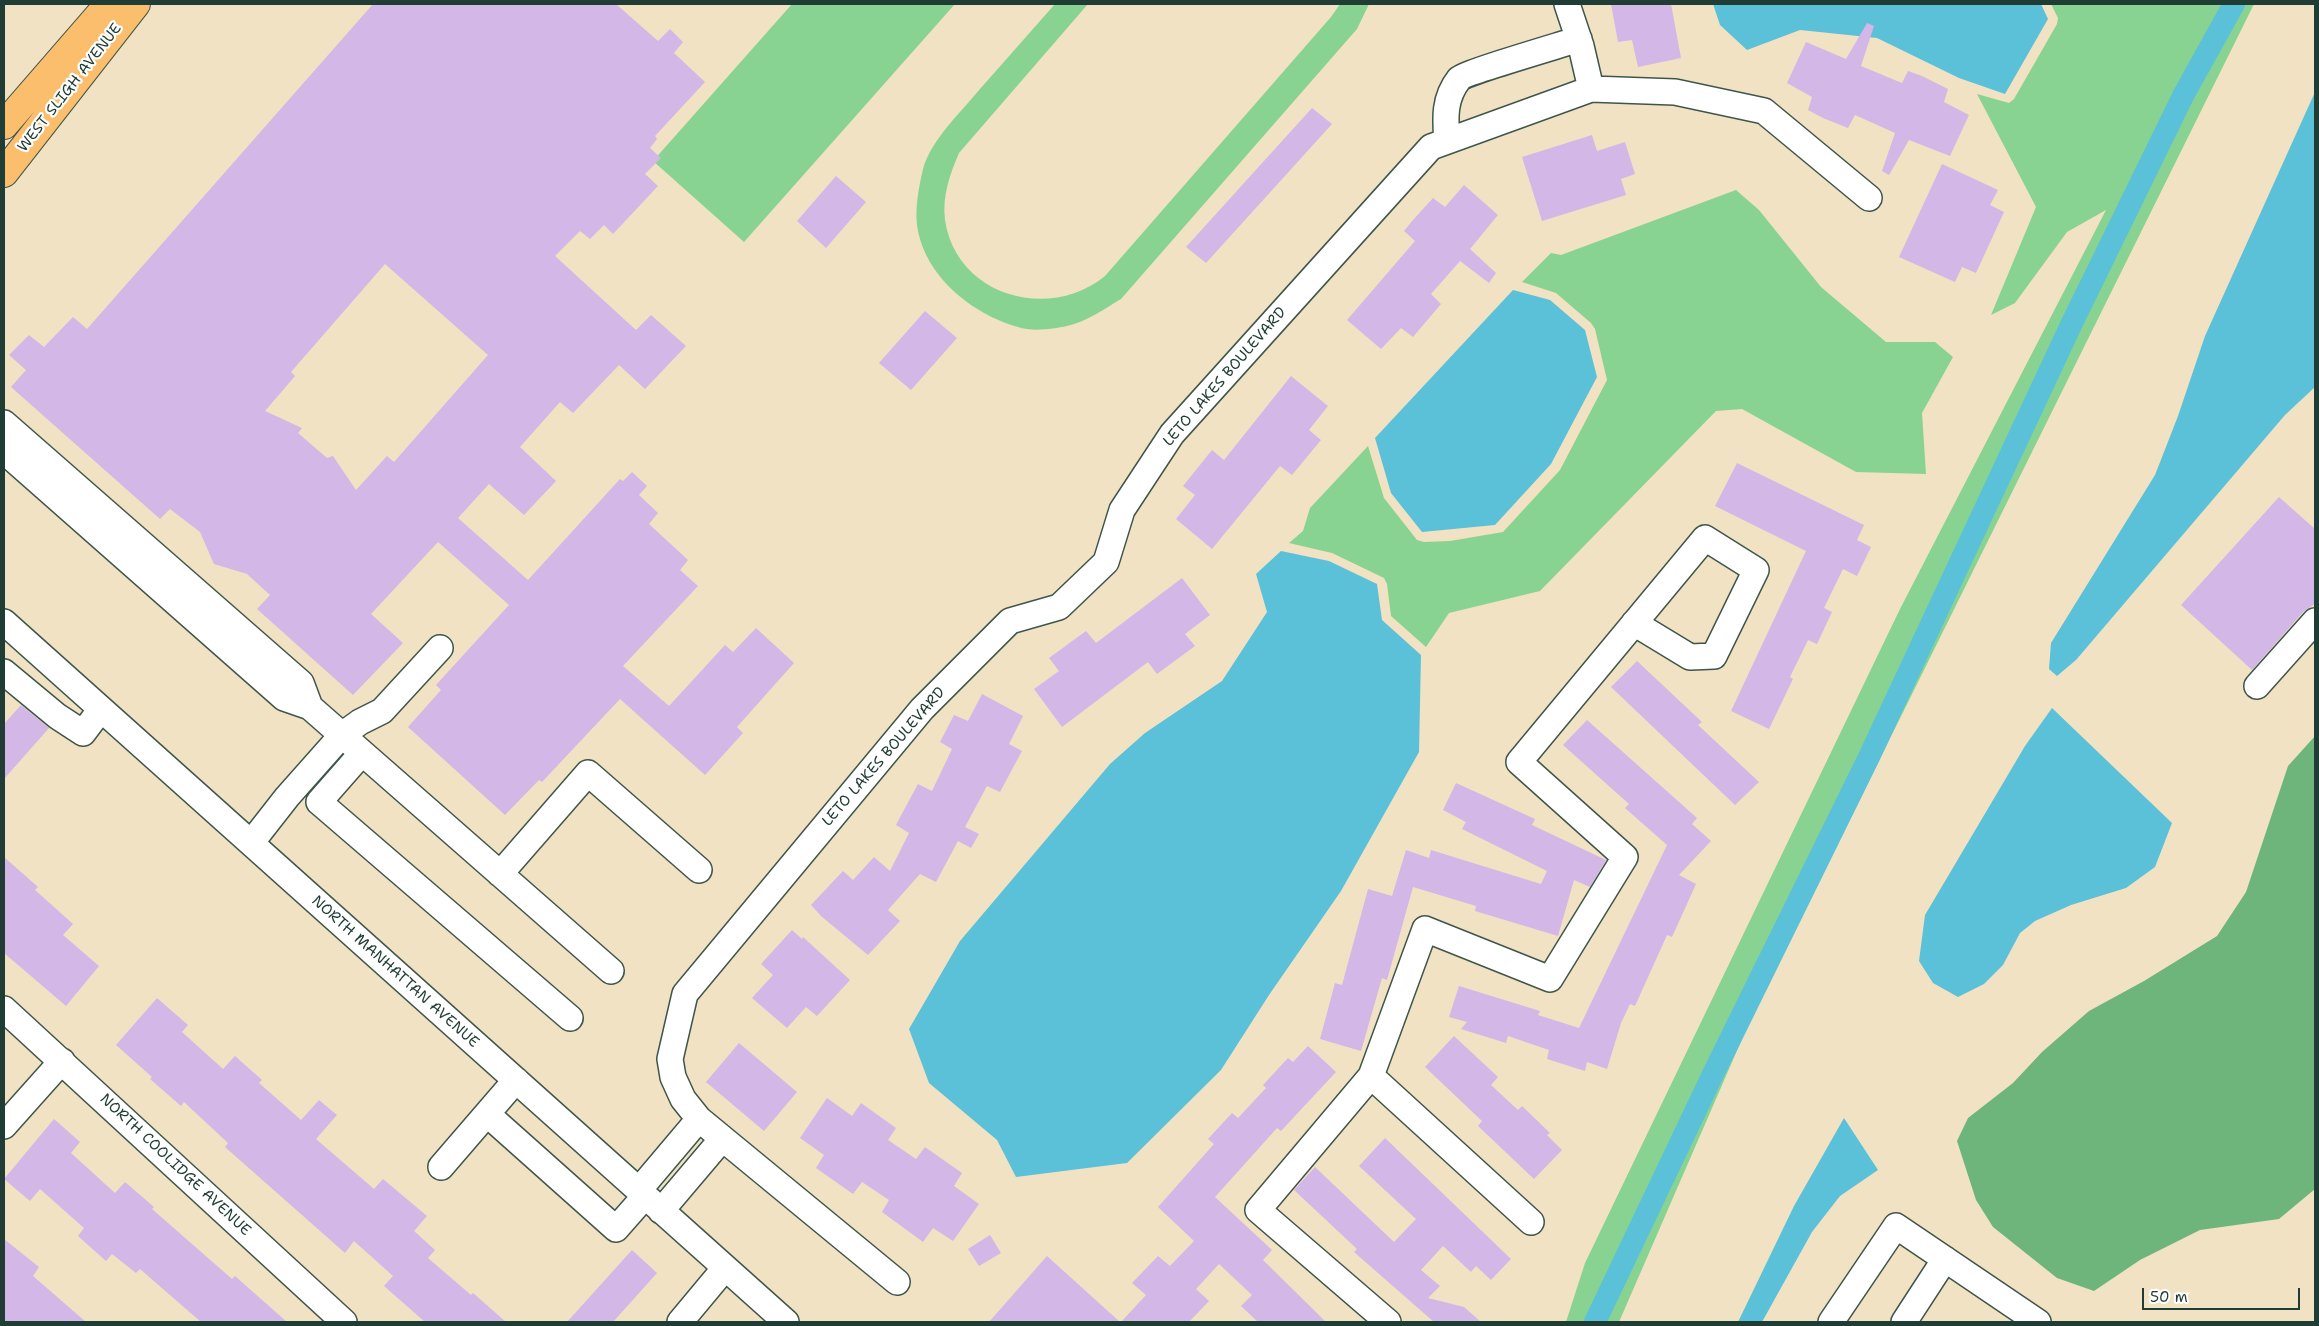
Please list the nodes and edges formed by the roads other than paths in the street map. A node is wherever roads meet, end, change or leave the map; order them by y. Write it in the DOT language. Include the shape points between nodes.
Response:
graph roads {
  1 [pos="109,4"];
  2 [pos="136,4"];
  3 [pos="1567,4"];
  4 [pos="1579,39"];
  5 [pos="1591,89"];
  6 [pos="4,125"];
  7 [pos="1447,141"];
  8 [pos="4,173"];
  9 [pos="1869,198"];
  10 [pos="4,422"];
  11 [pos="4,451"];
  12 [pos="4,622"];
  13 [pos="2315,622"];
  14 [pos="1634,623"];
  15 [pos="440,648"];
  16 [pos="36,651"];
  17 [pos="9,677"];
  18 [pos="71,682"];
  19 [pos="2257,686"];
  20 [pos="310,707"];
  21 [pos="101,709"];
  22 [pos="50,710"];
  23 [pos="342,735"];
  24 [pos="362,753"];
  25 [pos="251,844"];
  26 [pos="699,870"];
  27 [pos="500,874"];
  28 [pos="611,971"];
  29 [pos="4,1009"];
  30 [pos="570,1018"];
  31 [pos="62,1061"];
  32 [pos="1371,1076"];
  33 [pos="516,1080"];
  34 [pos="487,1114"];
  35 [pos="699,1119"];
  36 [pos="4,1126"];
  37 [pos="722,1139"];
  38 [pos="441,1167"];
  39 [pos="648,1199"];
  40 [pos="1531,1222"];
  41 [pos="1945,1259"];
  42 [pos="725,1268"];
  43 [pos="898,1282"];
  44 [pos="344,1322"];
  45 [pos="680,1322"];
  46 [pos="786,1322"];
  47 [pos="1388,1322"];
  48 [pos="1831,1322"];
  49 [pos="1904,1322"];
  50 [pos="2038,1322"];
  1 -- 6 [label="main road, WEST SLIGH AVENUE"];
  2 -- 8 [label="main road, WEST SLIGH AVENUE"];
  3 -- 4 [label="street"];
  4 -- 5 [label="street"];
  4 -- 7 [label="street" via="1461,77 1448,96 1445,118"];
  5 -- 7 [label="street, LETO LAKES BOULEVARD"];
  5 -- 9 [label="street, LETO LAKES BOULEVARD" via="1675,92 1764,112"];
  7 -- 35 [label="street, LETO LAKES BOULEVARD" via="1431,147 1172,434 1122,510 1106,562 1059,607 1010,621 922,709 685,994 670,1059 673,1077 687,1105"];
  10 -- 20 [label="street" via="301,683"];
  11 -- 20 [label="street" via="284,698"];
  12 -- 16 [label="street, NORTH MANHATTAN AVENUE"];
  13 -- 19 [label="street"];
  14 -- 14 [label="street" via="1705,538 1756,570 1714,656 1690,657"];
  14 -- 32 [label="street" via="1519,762 1624,857 1550,978 1425,929"];
  15 -- 23 [label="street" via="382,711"];
  16 -- 17 [label="street"];
  16 -- 18 [label="street, NORTH MANHATTAN AVENUE"];
  17 -- 22 [label="street"];
  18 -- 21 [label="street, NORTH MANHATTAN AVENUE"];
  18 -- 22 [label="street"];
  20 -- 23 [label="street"];
  21 -- 22 [label="street" via="83,733"];
  21 -- 25 [label="street, NORTH MANHATTAN AVENUE"];
  23 -- 24 [label="street"];
  23 -- 25 [label="street"];
  24 -- 27 [label="street"];
  24 -- 30 [label="street" via="319,802"];
  25 -- 33 [label="street, NORTH MANHATTAN AVENUE"];
  26 -- 27 [label="street" via="588,773"];
  27 -- 28 [label="street"];
  29 -- 31 [label="street, NORTH COOLIDGE AVENUE"];
  31 -- 36 [label="street"];
  31 -- 44 [label="street, NORTH COOLIDGE AVENUE"];
  32 -- 40 [label="street"];
  32 -- 47 [label="street" via="1258,1210"];
  33 -- 34 [label="street"];
  33 -- 39 [label="street, NORTH MANHATTAN AVENUE"];
  34 -- 38 [label="street"];
  34 -- 39 [label="street" via="616,1229"];
  35 -- 37 [label="street, LETO LAKES BOULEVARD"];
  35 -- 39 [label="street"];
  37 -- 39 [label="street"];
  37 -- 43 [label="street, LETO LAKES BOULEVARD"];
  39 -- 42 [label="street, NORTH MANHATTAN AVENUE"];
  41 -- 48 [label="street" via="1896,1226"];
  41 -- 49 [label="street"];
  41 -- 50 [label="street"];
  42 -- 45 [label="street"];
  42 -- 46 [label="street, NORTH MANHATTAN AVENUE"];
}
